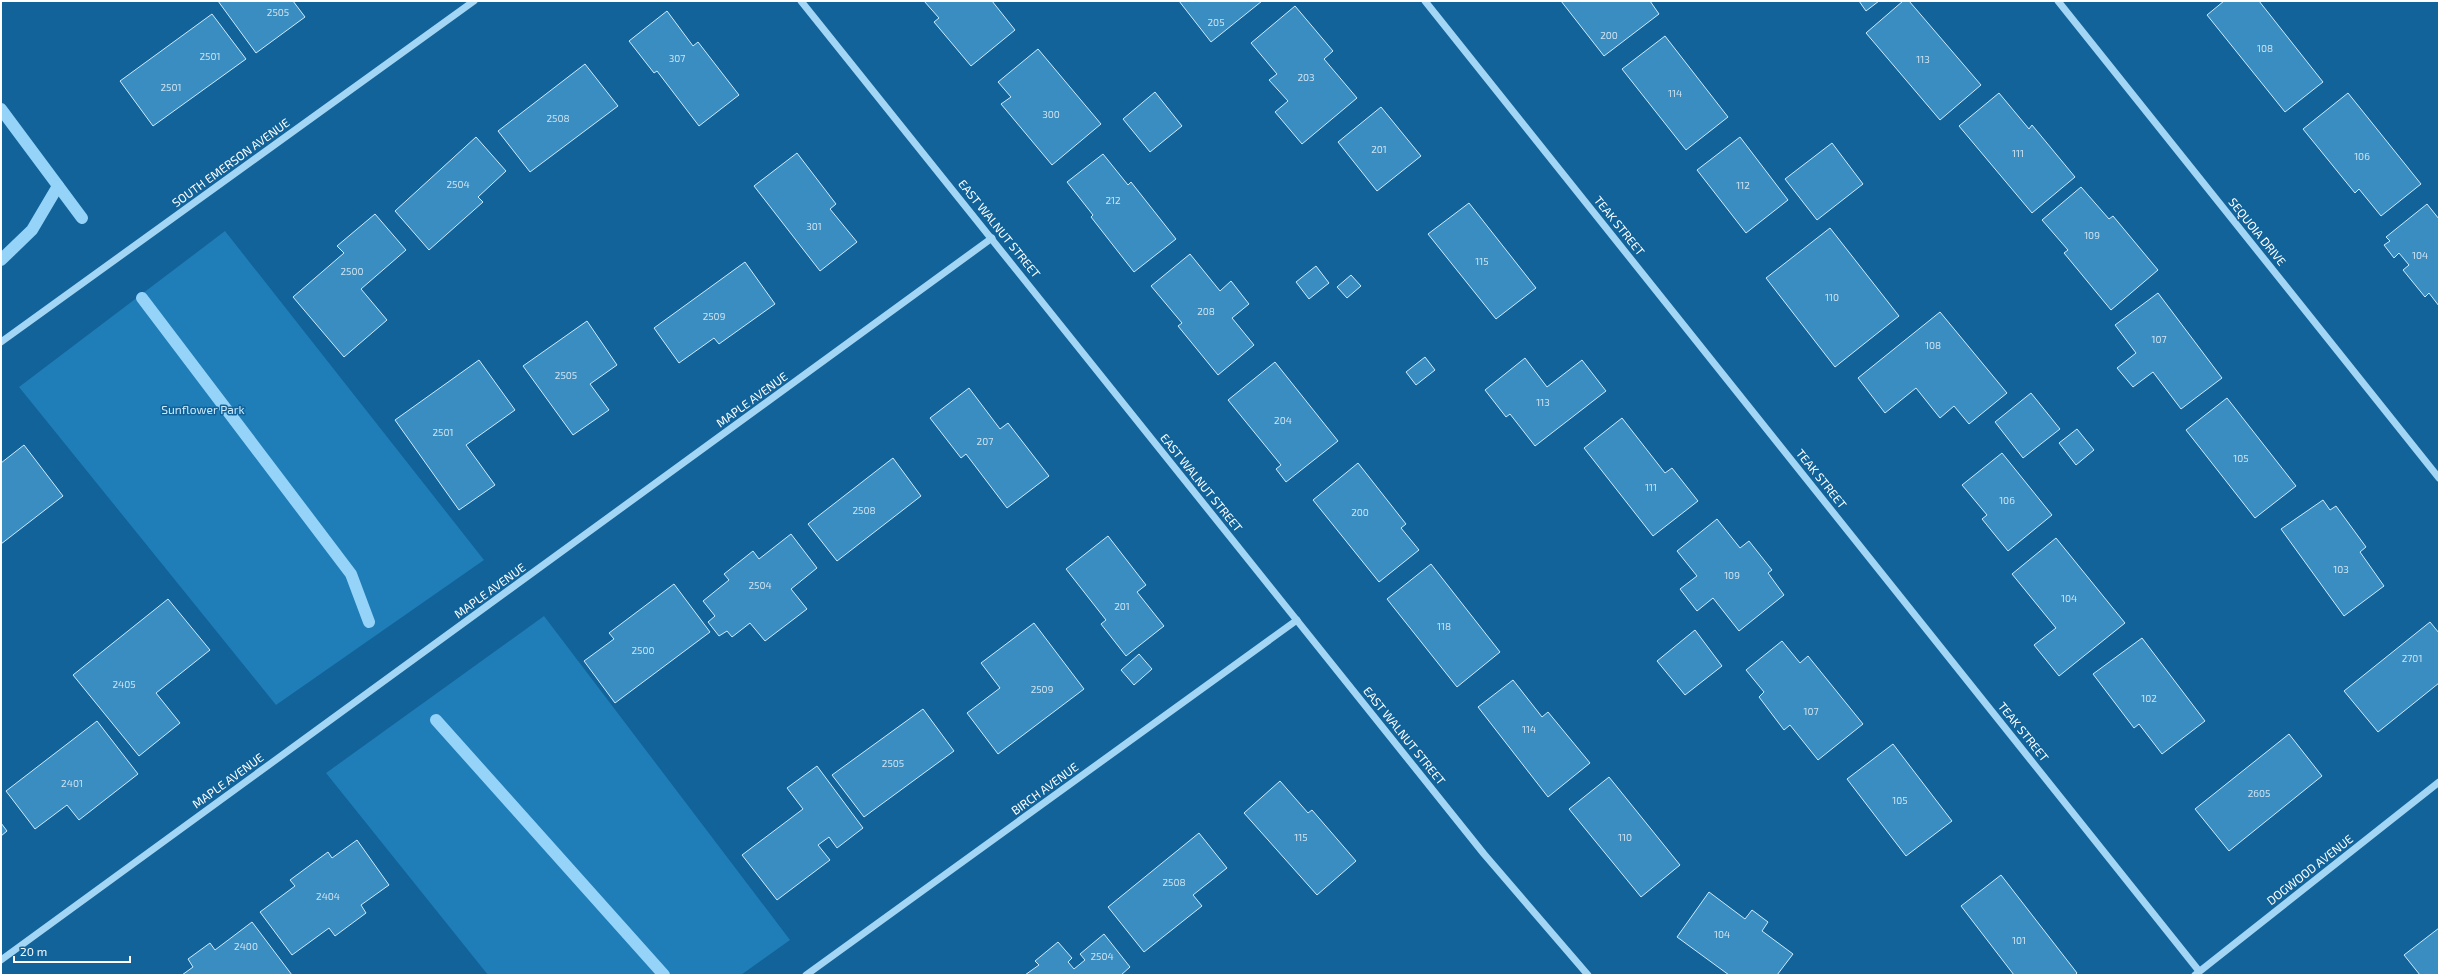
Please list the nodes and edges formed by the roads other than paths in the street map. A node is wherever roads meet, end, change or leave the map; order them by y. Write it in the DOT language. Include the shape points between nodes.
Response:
graph roads {
  1 [pos="474,1"];
  2 [pos="801,1"];
  3 [pos="1425,1"];
  4 [pos="2058,1"];
  5 [pos="992,238"];
  6 [pos="1,342"];
  7 [pos="2439,478"];
  8 [pos="1297,620"];
  9 [pos="2439,782"];
  10 [pos="1,960"];
  11 [pos="2197,973"];
  12 [pos="806,975"];
  13 [pos="1588,975"];
  1 -- 6 [label="street, SOUTH EMERSON AVENUE"];
  2 -- 5 [label="street, EAST WALNUT STREET"];
  3 -- 11 [label="street, TEAK STREET"];
  4 -- 7 [label="street, SEQUOIA DRIVE"];
  5 -- 8 [label="street, EAST WALNUT STREET"];
  5 -- 10 [label="street, MAPLE AVENUE"];
  8 -- 12 [label="street, BIRCH AVENUE"];
  8 -- 13 [label="street, EAST WALNUT STREET" via="1484,854"];
  9 -- 11 [label="street, DOGWOOD AVENUE"];
}
